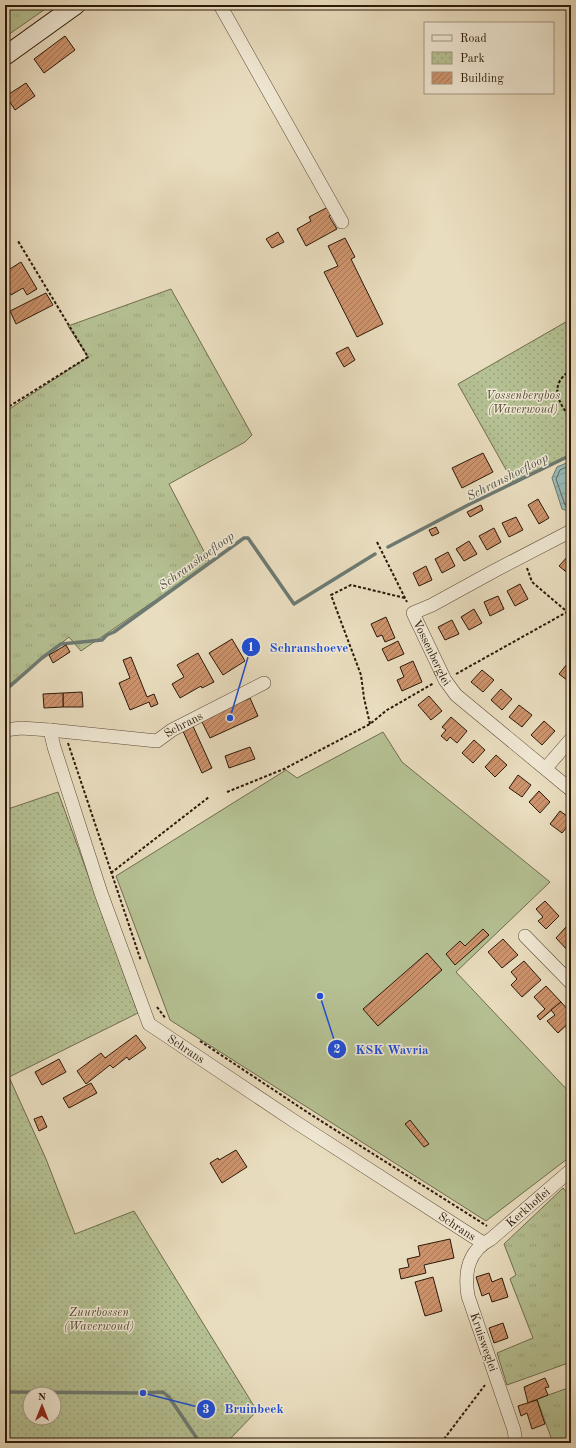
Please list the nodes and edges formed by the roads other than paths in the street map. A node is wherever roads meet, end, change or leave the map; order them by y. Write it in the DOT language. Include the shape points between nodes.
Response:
graph roads {
  1 [pos="76,5"];
  2 [pos="220,5"];
  3 [pos="5,56"];
  4 [pos="342,222"];
  5 [pos="571,531"];
  6 [pos="264,683"];
  7 [pos="5,730"];
  8 [pos="50,730"];
  9 [pos="571,739"];
  10 [pos="546,768"];
  11 [pos="571,790"];
  12 [pos="525,936"];
  13 [pos="571,983"];
  14 [pos="571,1170"];
  15 [pos="483,1243"];
  16 [pos="516,1443"];
  1 -- 3 [label="street"];
  2 -- 4 [label="street"];
  5 -- 10 [label="street, Vossenberglei" via="413,613 445,680 456,695"];
  6 -- 8 [label="street, Schrans" via="172,730 157,741"];
  7 -- 8 [label="street, Schrans"];
  8 -- 15 [label="street, Schrans" via="101,893 149,1024"];
  9 -- 10 [label="street"];
  10 -- 11 [label="street, Vossenberglei"];
  12 -- 13 [label="street"];
  14 -- 15 [label="street, Kerkhoflei" via="491,1239"];
  15 -- 16 [label="street, Kruisweglei" via="473,1254 468,1266 468,1296 514,1430"];
}
